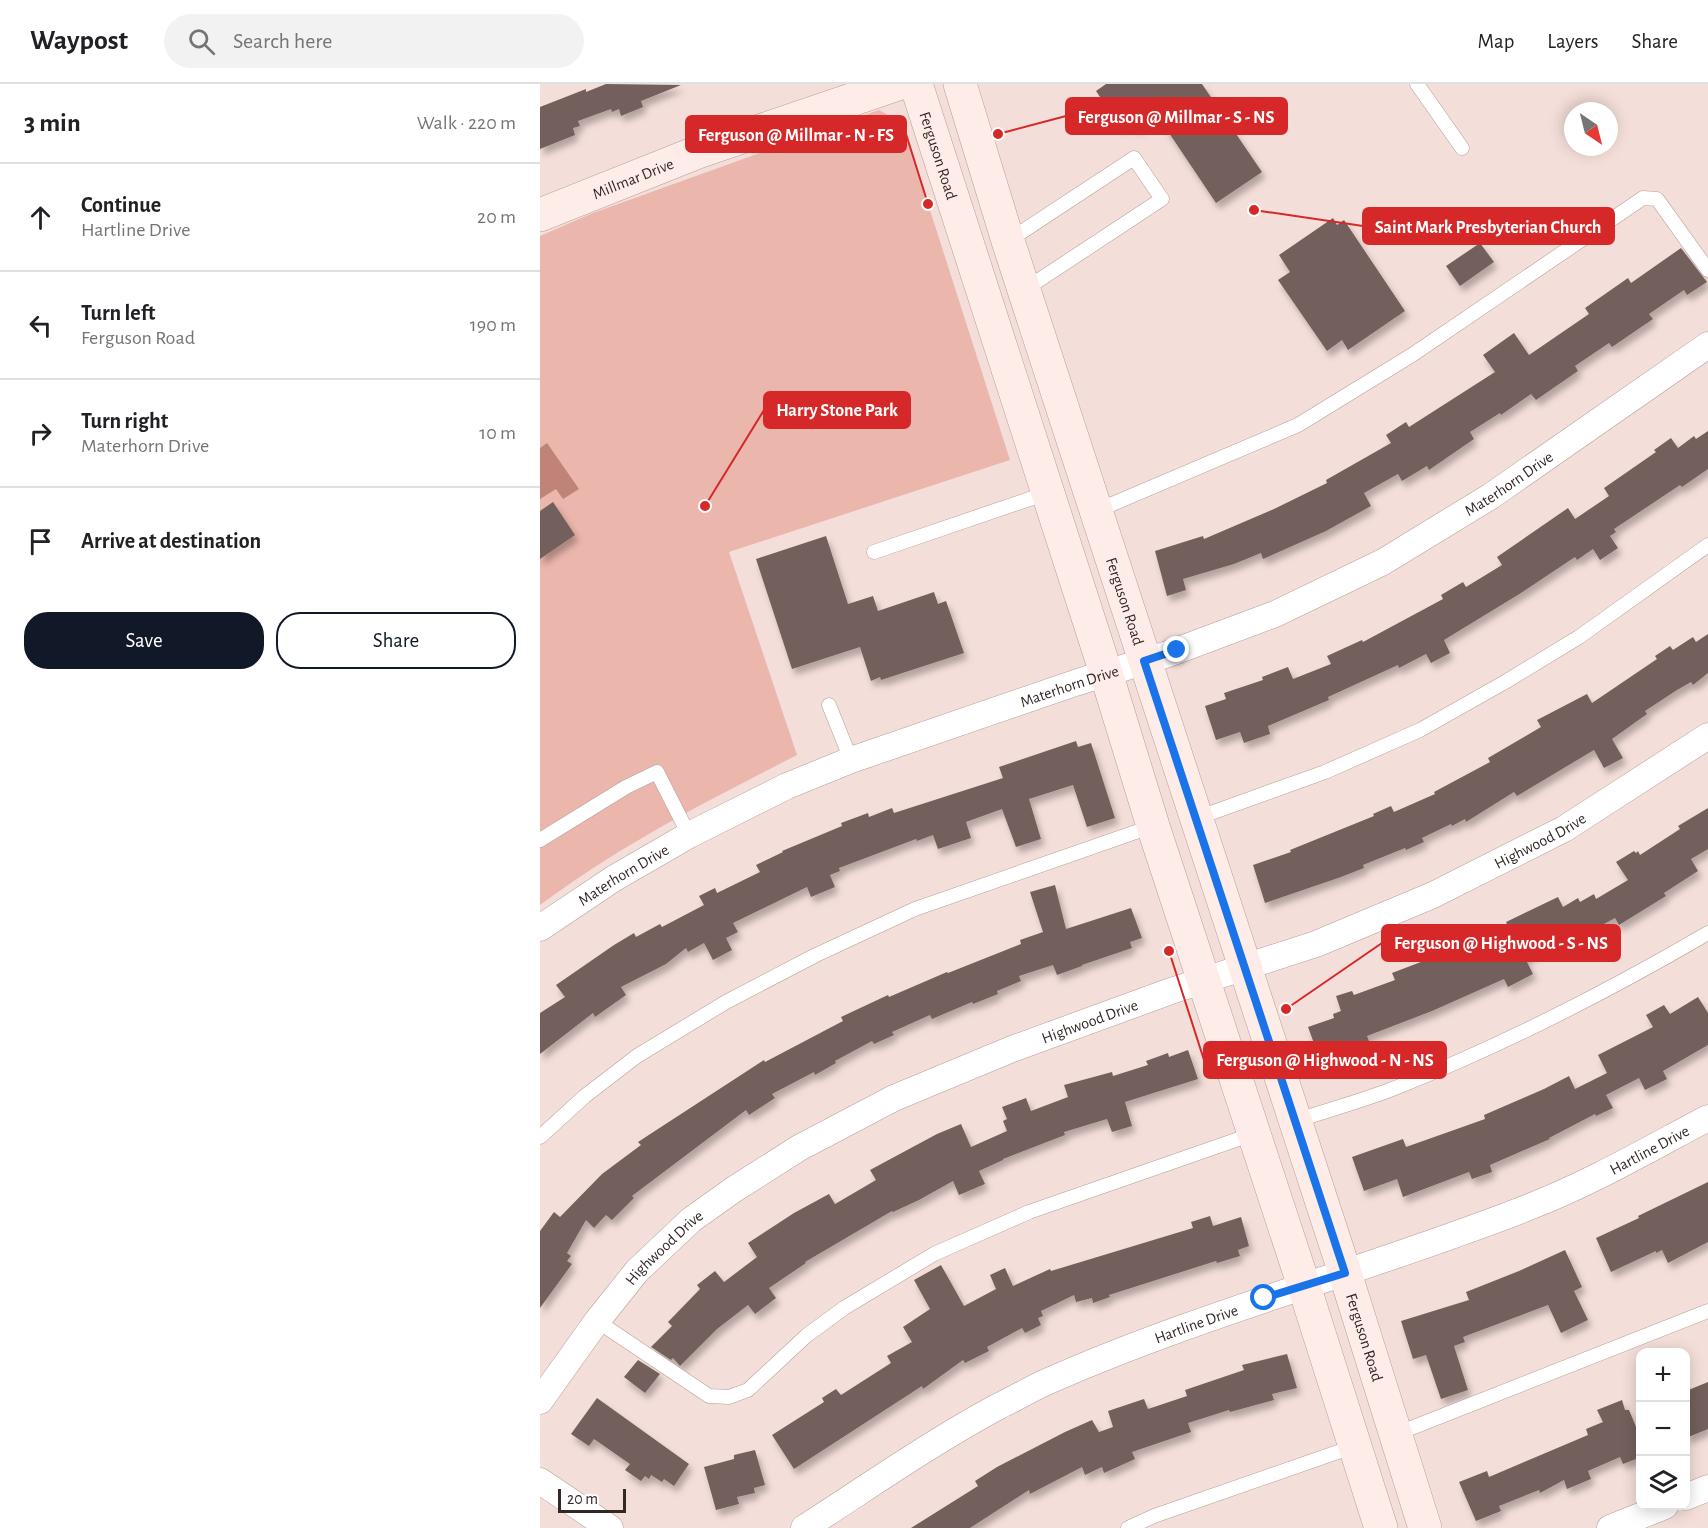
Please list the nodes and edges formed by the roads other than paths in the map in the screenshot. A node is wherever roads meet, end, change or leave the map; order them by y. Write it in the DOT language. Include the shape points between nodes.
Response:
graph roads {
  1 [pos="898,84"];
  2 [pos="916,84"];
  3 [pos="960,84"];
  4 [pos="1418,84"];
  5 [pos="1462,148"];
  6 [pos="540,214"];
  7 [pos="1008,241"];
  8 [pos="1708,270"];
  9 [pos="1024,290"];
  10 [pos="1708,345"];
  11 [pos="1047,493"];
  12 [pos="1096,511"];
  13 [pos="1708,545"];
  14 [pos="874,552"];
  15 [pos="1144,661"];
  16 [pos="1106,673"];
  17 [pos="829,705"];
  18 [pos="1708,736"];
  19 [pos="850,760"];
  20 [pos="1197,818"];
  21 [pos="1153,826"];
  22 [pos="689,835"];
  23 [pos="540,840"];
  24 [pos="540,928"];
  25 [pos="1708,933"];
  26 [pos="1245,967"];
  27 [pos="1204,980"];
  28 [pos="1708,1118"];
  29 [pos="1295,1121"];
  30 [pos="1253,1134"];
  31 [pos="540,1137"];
  32 [pos="1345,1273"];
  33 [pos="1304,1286"];
  34 [pos="1708,1311"];
  35 [pos="597,1320"];
  36 [pos="540,1401"];
  37 [pos="1396,1434"];
  38 [pos="1354,1446"];
  39 [pos="540,1480"];
  40 [pos="1708,1488"];
  41 [pos="1690,1495"];
  42 [pos="1655,1510"];
  43 [pos="610,1528"];
  44 [pos="804,1528"];
  45 [pos="1128,1528"];
  46 [pos="1381,1528"];
  47 [pos="1425,1528"];
  48 [pos="1610,1528"];
  1 -- 6 [label="main road, Millmar Drive" via="698,152"];
  2 -- 11 [label="main road, Ferguson Road"];
  3 -- 7 [label="main road, Ferguson Road"];
  4 -- 5 [label="lane"];
  7 -- 9 [label="main road, Ferguson Road"];
  7 -- 9 [label="lane" via="1134,158 1162,199"];
  8 -- 12 [label="lane" via="1658,199 1643,198 1412,355 1298,425"];
  9 -- 12 [label="main road, Ferguson Road"];
  10 -- 15 [label="street, Materhorn Drive" via="1491,496 1383,562 1275,614"];
  11 -- 14 [label="lane"];
  11 -- 16 [label="main road, Ferguson Road"];
  12 -- 15 [label="main road, Ferguson Road"];
  13 -- 20 [label="lane" via="1579,637 1420,730 1326,772"];
  15 -- 16 [label="street, Materhorn Drive"];
  15 -- 20 [label="main road, Ferguson Road"];
  16 -- 19 [label="street, Materhorn Drive"];
  16 -- 21 [label="main road, Ferguson Road"];
  17 -- 19 [label="lane"];
  18 -- 26 [label="street, Highwood Drive" via="1564,829 1433,895 1316,944"];
  19 -- 22 [label="street, Materhorn Drive" via="787,786"];
  20 -- 26 [label="main road, Ferguson Road"];
  21 -- 27 [label="main road, Ferguson Road"];
  21 -- 31 [label="lane" via="915,909 816,955 726,1002 637,1056"];
  22 -- 23 [label="lane" via="657,772"];
  22 -- 24 [label="street, Materhorn Drive"];
  25 -- 29 [label="lane" via="1632,977 1507,1040 1393,1089"];
  26 -- 27 [label="street, Highwood Drive"];
  26 -- 29 [label="main road, Ferguson Road"];
  27 -- 30 [label="main road, Ferguson Road"];
  27 -- 35 [label="street, Highwood Drive" via="1001,1053 894,1098 799,1148 691,1220 637,1271"];
  28 -- 32 [label="street, Hartline Drive" via="1531,1206"];
  29 -- 32 [label="main road, Ferguson Road"];
  30 -- 33 [label="main road, Ferguson Road"];
  30 -- 35 [label="lane" via="1029,1212 934,1254 844,1308 806,1336 748,1390 729,1397 709,1396"];
  32 -- 33 [label="street, Hartline Drive"];
  32 -- 37 [label="main road, Ferguson Road"];
  33 -- 38 [label="main road, Ferguson Road"];
  33 -- 44 [label="street, Hartline Drive" via="1124,1349 1041,1384 964,1425"];
  34 -- 37 [label="lane"];
  35 -- 36 [label="street, Highwood Drive"];
  37 -- 47 [label="main road, Ferguson Road"];
  38 -- 45 [label="lane"];
  38 -- 46 [label="main road, Ferguson Road"];
  39 -- 43 [label="street"];
  40 -- 41 [label="street"];
  42 -- 48 [label="street"];
}
